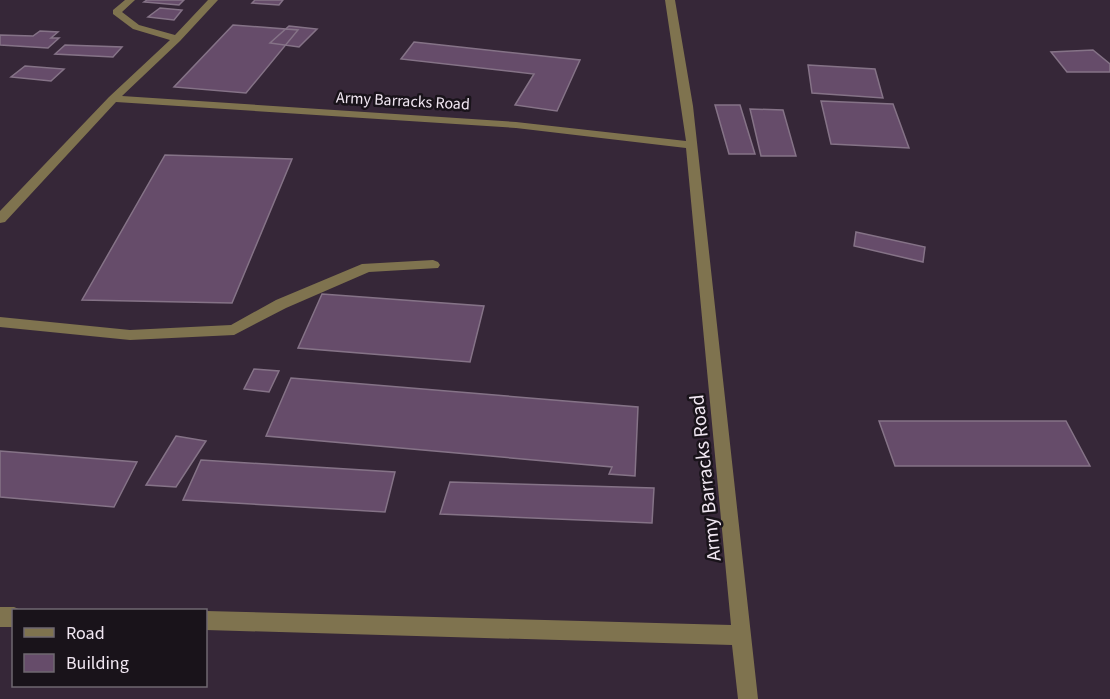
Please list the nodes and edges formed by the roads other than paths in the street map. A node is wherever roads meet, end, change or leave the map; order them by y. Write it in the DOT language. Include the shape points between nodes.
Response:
graph roads {
  1 [pos="130,0"];
  2 [pos="213,0"];
  3 [pos="670,0"];
  4 [pos="177,39"];
  5 [pos="113,99"];
  6 [pos="691,145"];
  7 [pos="0,219"];
  8 [pos="433,265"];
  9 [pos="0,322"];
  10 [pos="207,621"];
  11 [pos="742,635"];
  12 [pos="748,699"];
  1 -- 4 [label="street" via="116,12 136,27"];
  2 -- 4 [label="street"];
  3 -- 6 [label="street, Army Barracks Road"];
  4 -- 5 [label="street"];
  5 -- 6 [label="street, Army Barracks Road" via="516,125"];
  5 -- 7 [label="street"];
  6 -- 11 [label="street, Army Barracks Road"];
  8 -- 9 [label="street" via="367,267 234,330 130,335"];
  10 -- 11 [label="street"];
  11 -- 12 [label="street, Army Barracks Road"];
}
